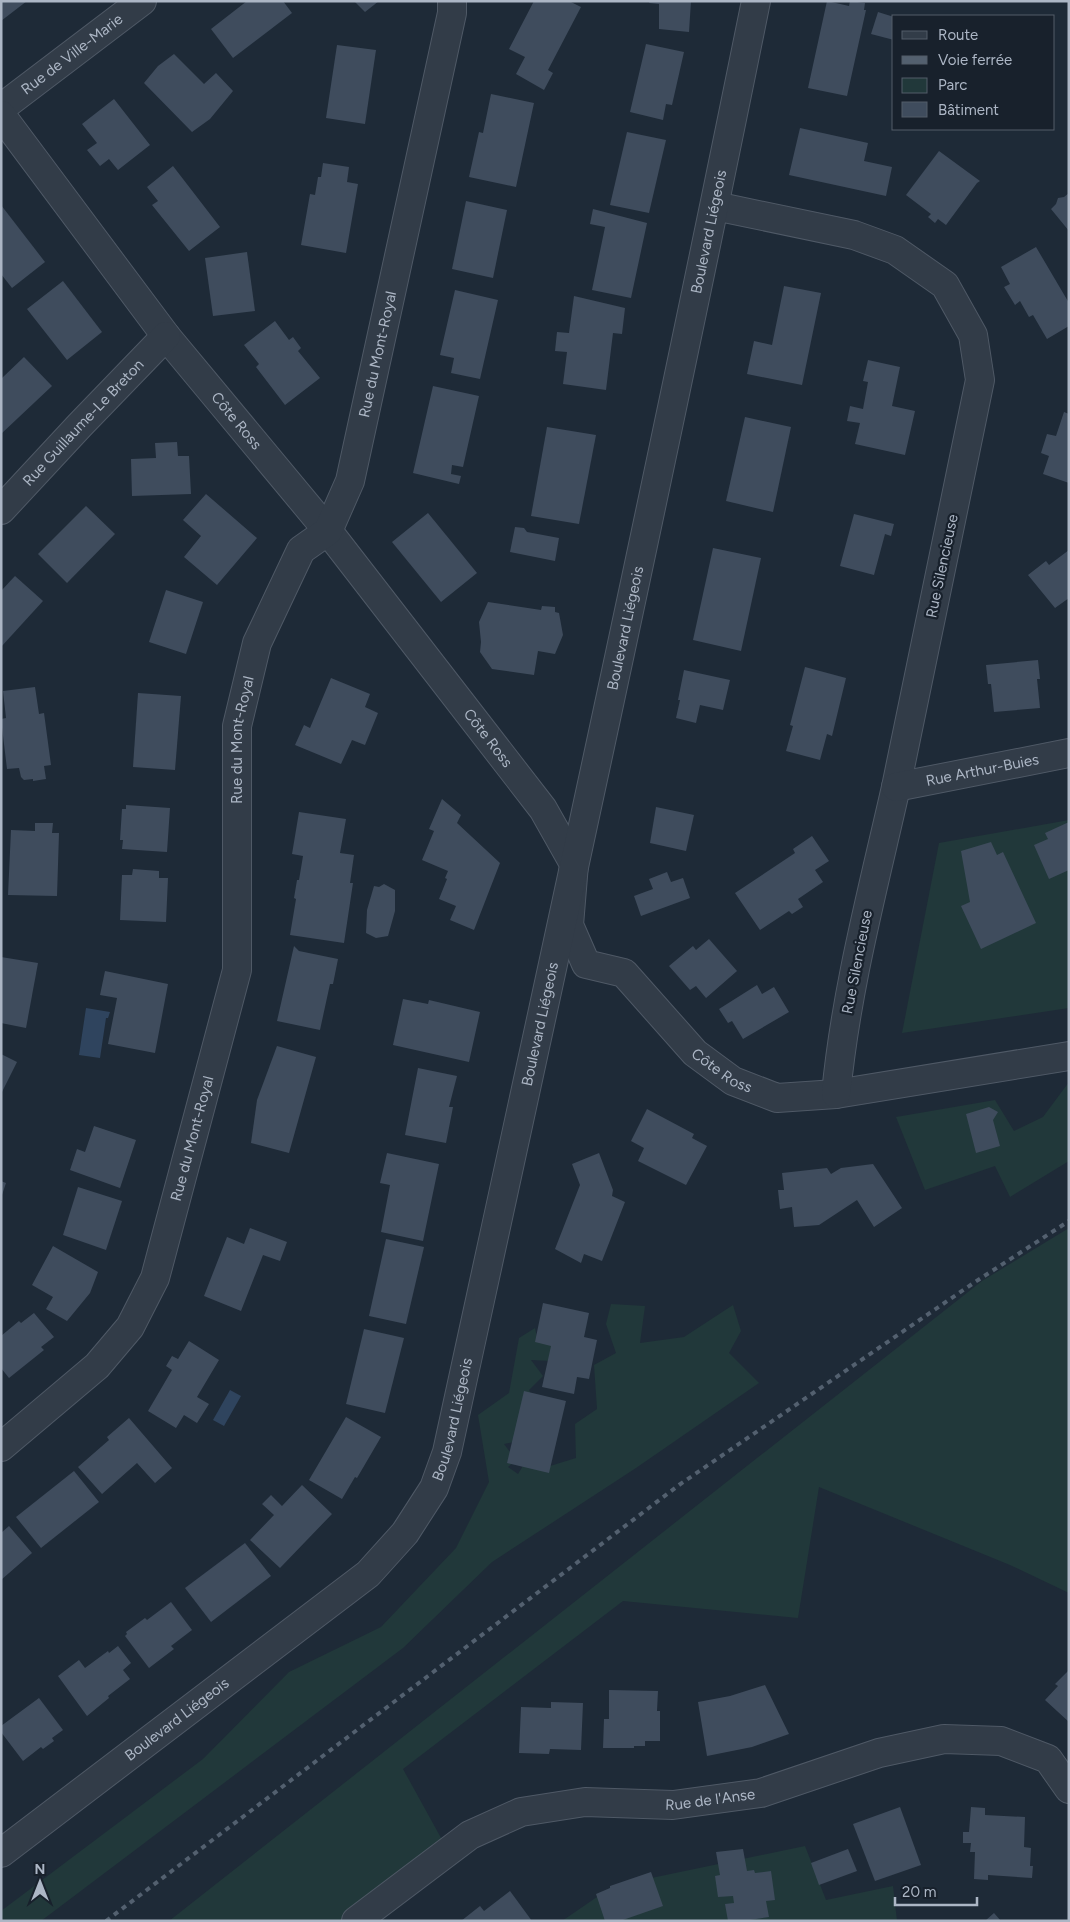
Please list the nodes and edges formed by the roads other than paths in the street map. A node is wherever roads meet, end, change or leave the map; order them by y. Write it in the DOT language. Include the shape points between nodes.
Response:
graph roads {
  1 [pos="142,1"];
  2 [pos="452,1"];
  3 [pos="756,1"];
  4 [pos="1,108"];
  5 [pos="1,115"];
  6 [pos="715,206"];
  7 [pos="166,336"];
  8 [pos="1,510"];
  9 [pos="328,531"];
  10 [pos="1069,753"];
  11 [pos="896,787"];
  12 [pos="574,864"];
  13 [pos="1069,1056"];
  14 [pos="836,1094"];
  15 [pos="1,1447"];
  16 [pos="1069,1789"];
  17 [pos="1,1853"];
  18 [pos="356,1921"];
  1 -- 4 [label="street, Rue de Ville-Marie"];
  2 -- 9 [label="street, Rue du Mont-Royal" via="350,481"];
  3 -- 6 [label="street, Boulevard Liégeois"];
  5 -- 7 [label="street, Côte Ross"];
  6 -- 11 [label="street, Rue Silencieuse" via="854,235 895,250 944,285 973,335 980,380"];
  6 -- 12 [label="street, Boulevard Liégeois"];
  7 -- 8 [label="street, Rue Guillaume-Le Breton"];
  7 -- 9 [label="street, Côte Ross"];
  9 -- 12 [label="street, Côte Ross" via="543,809"];
  9 -- 15 [label="street, Rue du Mont-Royal" via="301,550 257,643 237,726 237,970 156,1278 130,1327 98,1366"];
  10 -- 11 [label="street, Rue Arthur-Buies"];
  11 -- 14 [label="street, Rue Silencieuse" via="859,945"];
  12 -- 14 [label="street, Côte Ross" via="569,925 586,964 624,973 694,1053 733,1081 776,1098"];
  12 -- 17 [label="street, Boulevard Liégeois" via="447,1452 434,1488 404,1533 368,1574"];
  13 -- 14 [label="street, Côte Ross"];
  16 -- 18 [label="street, Rue de l'Anse" via="1048,1759 1001,1741 944,1739 879,1753 761,1793 673,1805 584,1802 521,1812 470,1834"];
}
